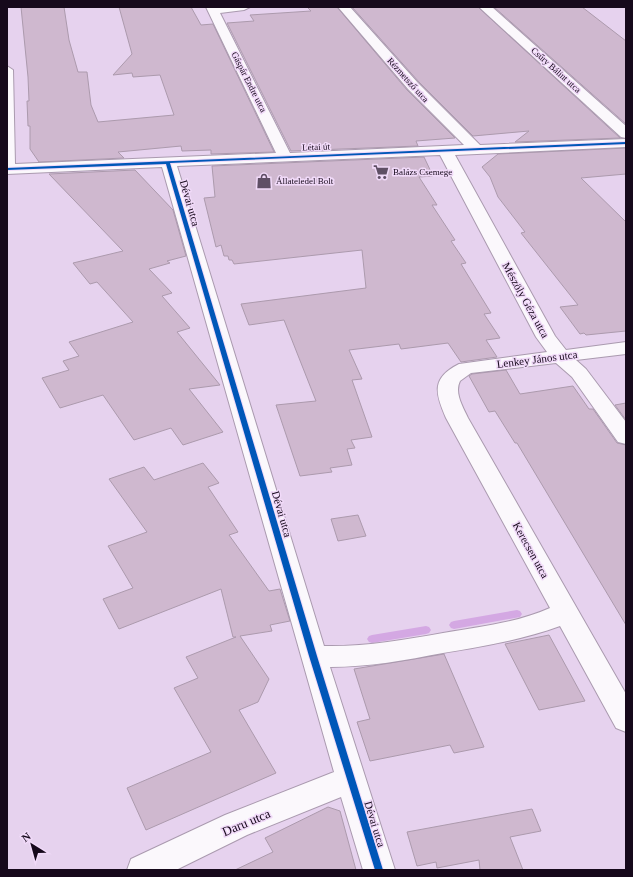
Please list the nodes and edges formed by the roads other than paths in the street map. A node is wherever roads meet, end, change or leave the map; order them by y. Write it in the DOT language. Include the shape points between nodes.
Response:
graph roads {
  1 [pos="244,7"];
  2 [pos="344,7"];
  3 [pos="485,7"];
  4 [pos="213,9"];
  5 [pos="7,70"];
  6 [pos="626,134"];
  7 [pos="626,143"];
  8 [pos="476,149"];
  9 [pos="445,150"];
  10 [pos="285,157"];
  11 [pos="168,162"];
  12 [pos="7,169"];
  13 [pos="626,348"];
  14 [pos="561,357"];
  15 [pos="450,379"];
  16 [pos="626,437"];
  17 [pos="566,612"];
  18 [pos="314,656"];
  19 [pos="626,720"];
  20 [pos="351,780"];
  21 [pos="143,870"];
  22 [pos="379,870"];
  1 -- 4 [label="street"];
  2 -- 8 [label="street, Rézmetsző utca" via="413,86"];
  3 -- 6 [label="street, Csűry Bálint utca"];
  4 -- 10 [label="street, Gáspár Endre utca"];
  5 -- 12 [label="street"];
  7 -- 8 [label="street, Létai út"];
  8 -- 9 [label="street, Létai út"];
  9 -- 10 [label="street, Létai út"];
  9 -- 14 [label="street, Mészöly Géza utca" via="546,337"];
  10 -- 11 [label="street, Létai út"];
  11 -- 12 [label="street, Létai út"];
  11 -- 18 [label="street, Dévai utca"];
  13 -- 14 [label="street, Lenkey János utca"];
  14 -- 15 [label="street, Lenkey János utca" via="474,366 460,371"];
  14 -- 16 [label="street, Mészöly Géza utca" via="579,374"];
  15 -- 17 [label="street, Kerecsen utca" via="447,384 447,395 457,418"];
  17 -- 18 [label="street" via="543,623 480,637 344,657"];
  17 -- 19 [label="street, Kerecsen utca"];
  18 -- 20 [label="street, Dévai utca"];
  20 -- 21 [label="street, Daru utca" via="236,825"];
  20 -- 22 [label="street, Dévai utca"];
}
